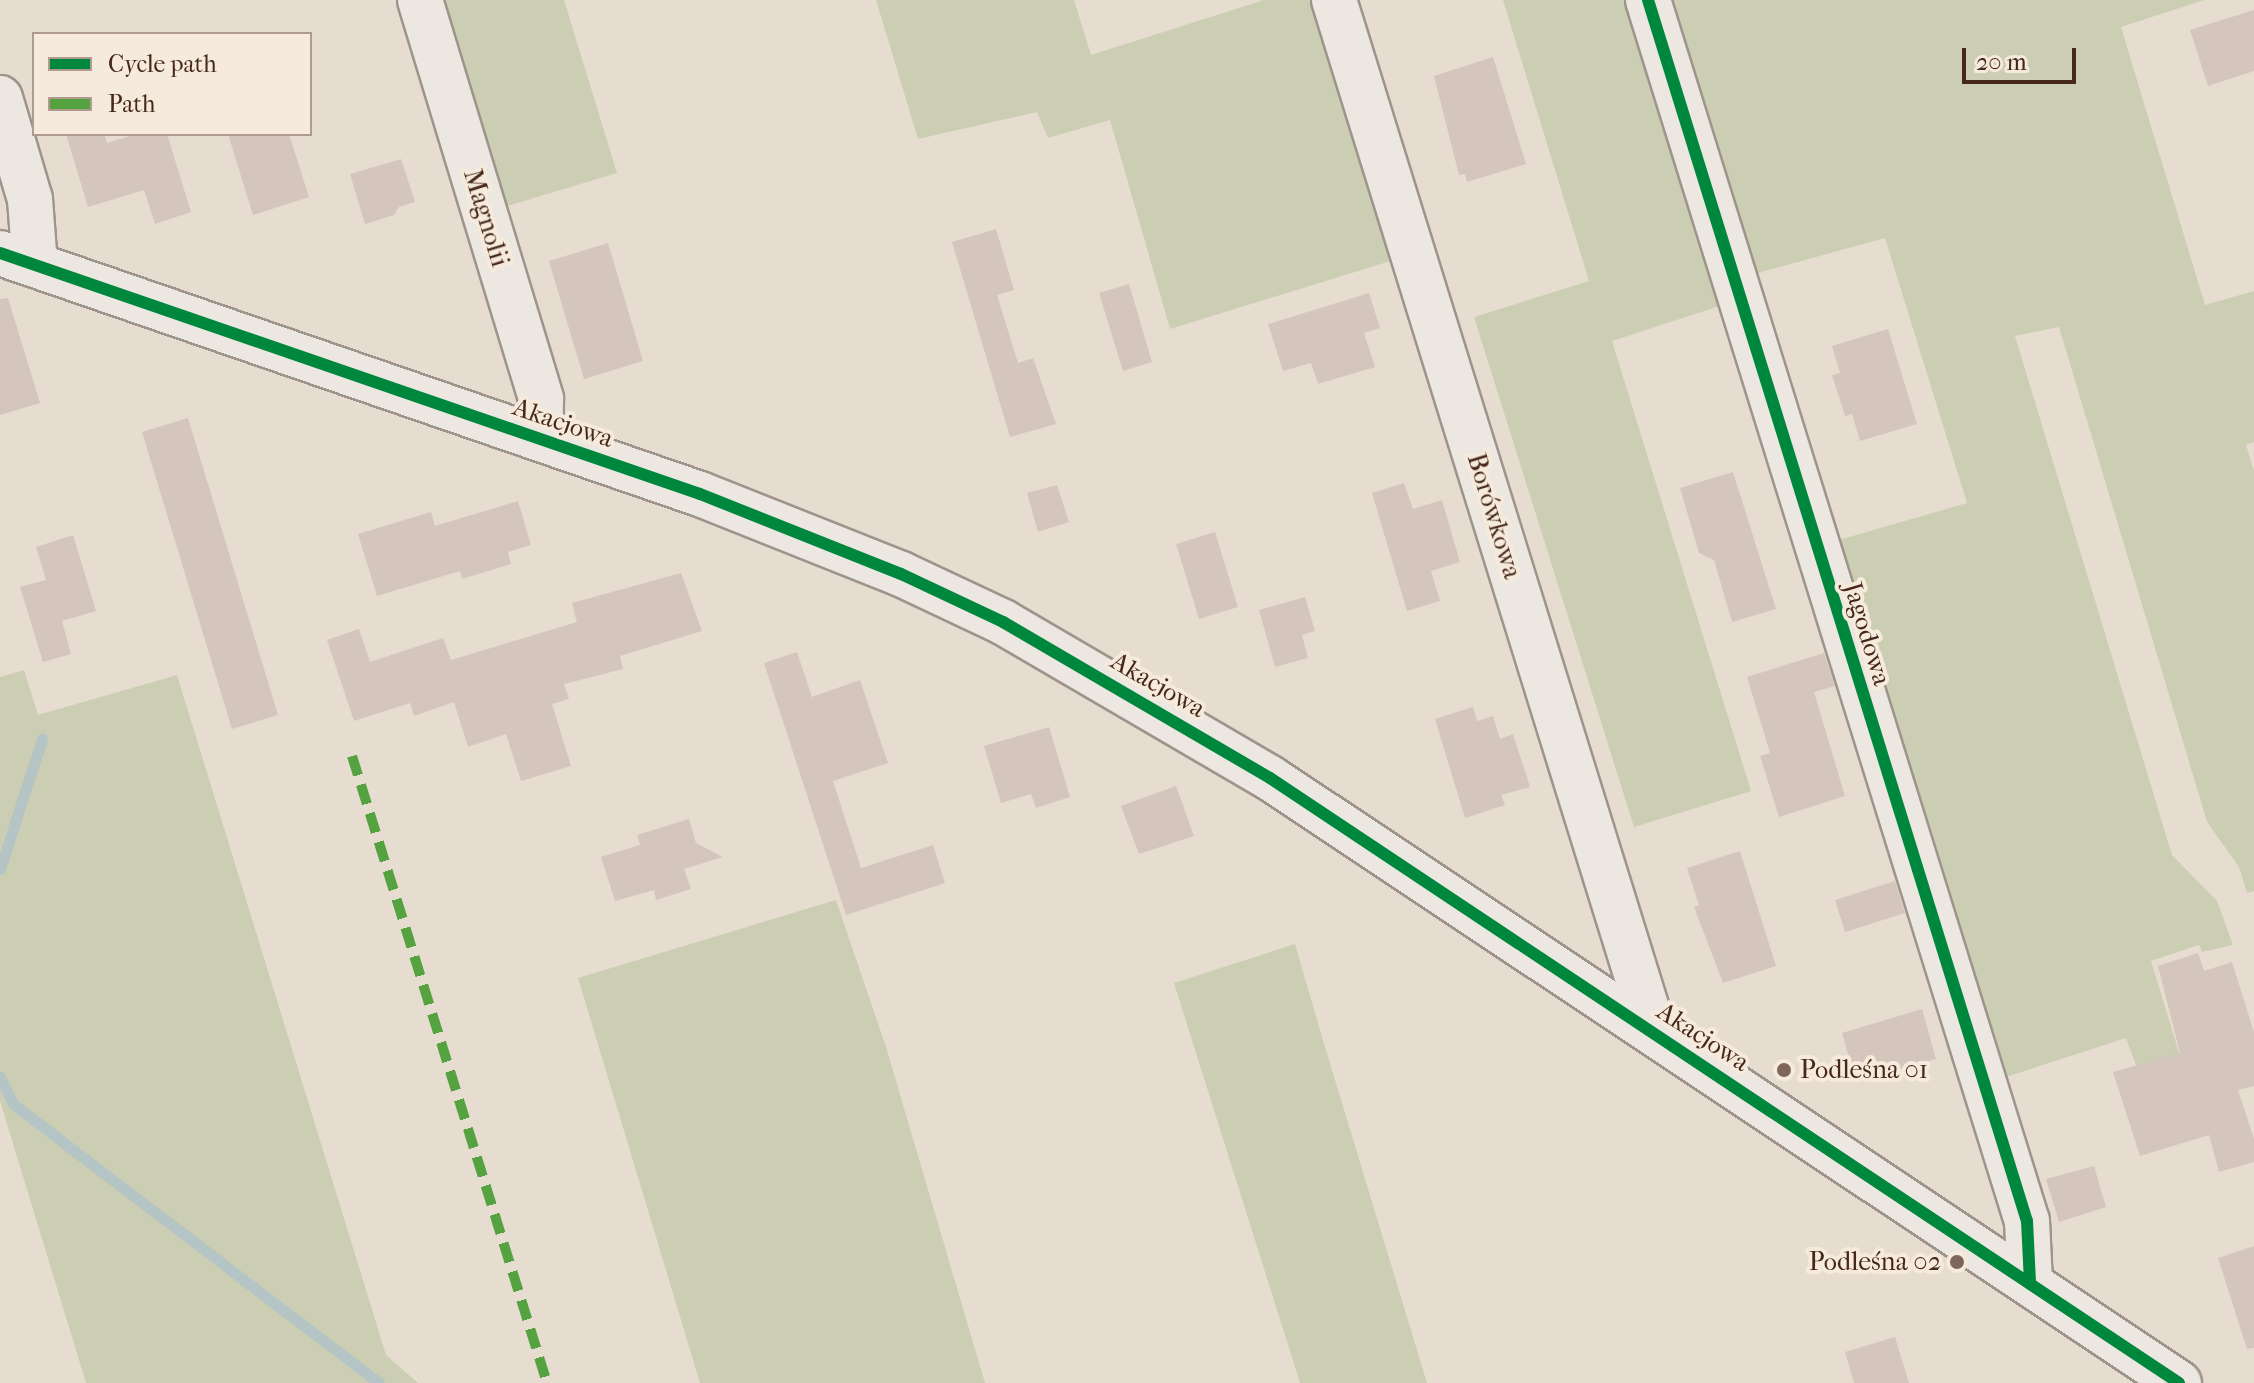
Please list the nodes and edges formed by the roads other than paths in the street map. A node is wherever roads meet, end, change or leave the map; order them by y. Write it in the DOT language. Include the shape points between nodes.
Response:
graph roads {
  1 [pos="420,0"];
  2 [pos="1334,0"];
  3 [pos="1648,0"];
  4 [pos="0,98"];
  5 [pos="18,259"];
  6 [pos="540,438"];
  7 [pos="1654,1032"];
  8 [pos="2030,1282"];
  9 [pos="2179,1383"];
  1 -- 6 [label="street, Magnolii" via="541,399"];
  2 -- 7 [label="street, Borówkowa"];
  3 -- 8 [label="street, Jagodowa" via="2027,1221"];
  4 -- 5 [label="street" via="30,199"];
  5 -- 6 [label="street, Akacjowa"];
  6 -- 7 [label="street, Akacjowa" via="700,494 901,574 1003,622 1270,778"];
  7 -- 8 [label="street, Akacjowa"];
  8 -- 9 [label="street, Akacjowa"];
}
